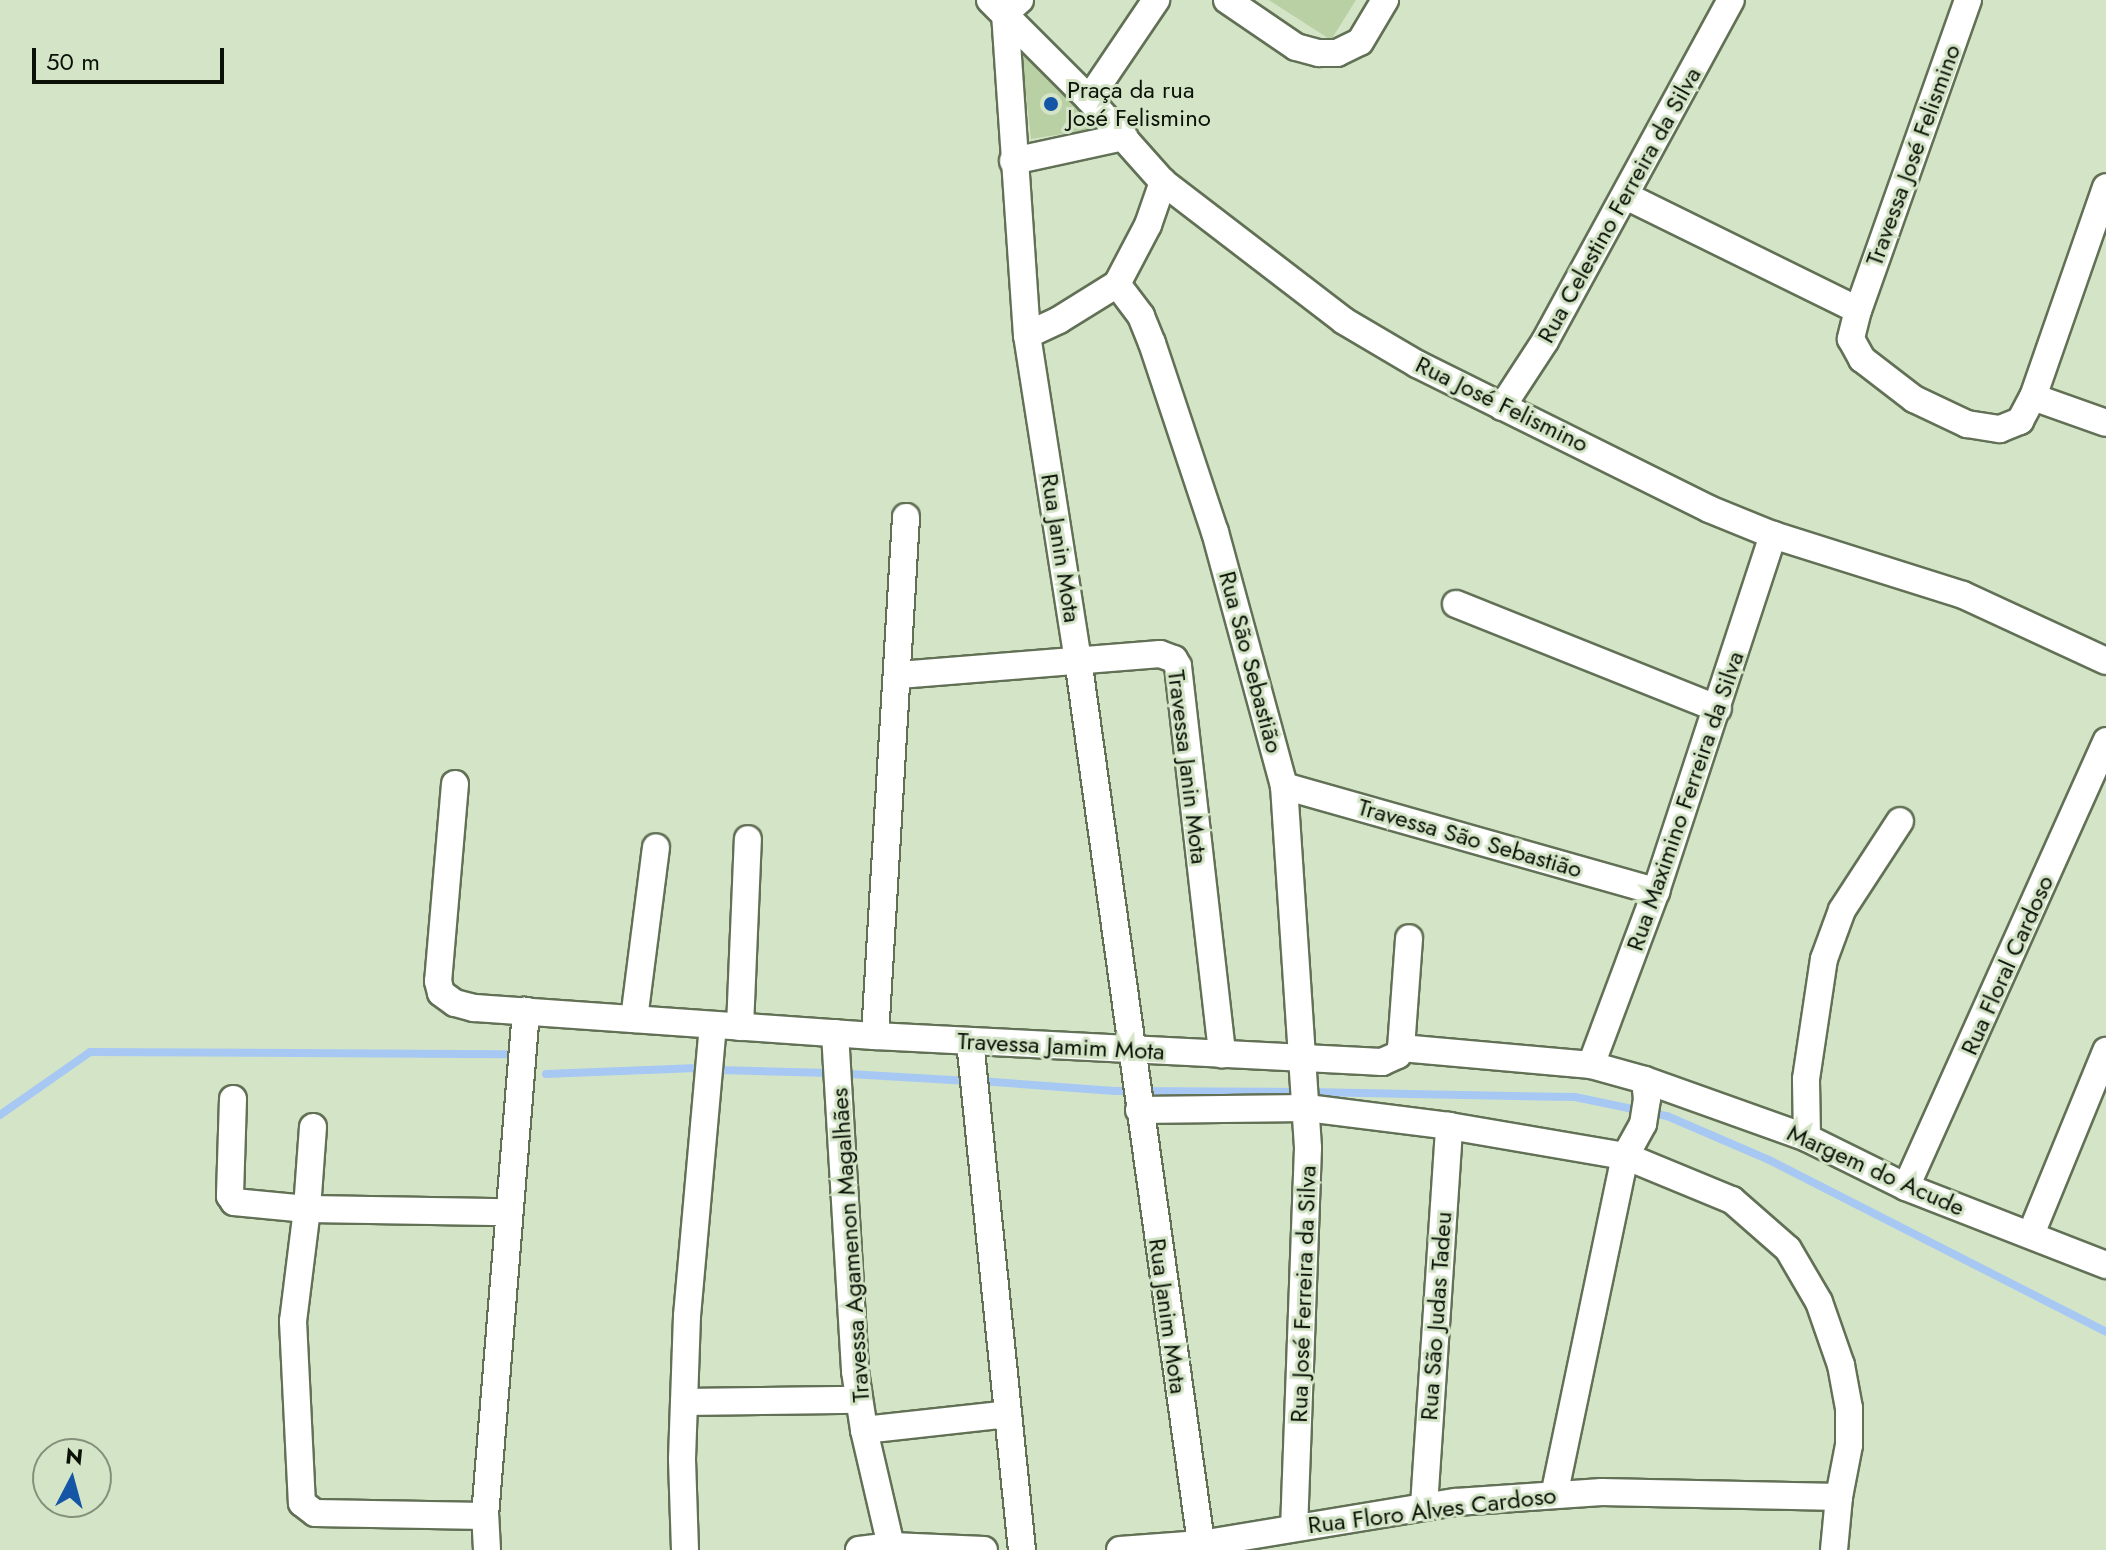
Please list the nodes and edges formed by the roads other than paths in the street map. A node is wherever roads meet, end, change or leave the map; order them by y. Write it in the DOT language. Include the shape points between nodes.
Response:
graph roads {
  1 [pos="1156,0"];
  2 [pos="1227,0"];
  3 [pos="1385,0"];
  4 [pos="1731,0"];
  5 [pos="1968,0"];
  6 [pos="1005,4"];
  7 [pos="1089,99"];
  8 [pos="1124,137"];
  9 [pos="1013,161"];
  10 [pos="1163,182"];
  11 [pos="2106,187"];
  12 [pos="1626,196"];
  13 [pos="1117,284"];
  14 [pos="1858,310"];
  15 [pos="1027,335"];
  16 [pos="2033,397"];
  17 [pos="1502,407"];
  18 [pos="2106,423"];
  19 [pos="906,517"];
  20 [pos="1773,535"];
  21 [pos="1456,604"];
  22 [pos="1078,659"];
  23 [pos="2106,661"];
  24 [pos="899,675"];
  25 [pos="1718,709"];
  26 [pos="2106,741"];
  27 [pos="455,784"];
  28 [pos="1284,786"];
  29 [pos="1900,821"];
  30 [pos="748,839"];
  31 [pos="656,847"];
  32 [pos="1656,891"];
  33 [pos="1409,938"];
  34 [pos="526,1011"];
  35 [pos="634,1019"];
  36 [pos="713,1025"];
  37 [pos="740,1027"];
  38 [pos="835,1033"];
  39 [pos="875,1036"];
  40 [pos="970,1041"];
  41 [pos="1132,1049"];
  42 [pos="2106,1051"];
  43 [pos="1222,1055"];
  44 [pos="1392,1055"];
  45 [pos="1303,1060"];
  46 [pos="1591,1065"];
  47 [pos="1137,1097"];
  48 [pos="233,1099"];
  49 [pos="1645,1101"];
  50 [pos="1307,1108"];
  51 [pos="1449,1126"];
  52 [pos="313,1127"];
  53 [pos="1807,1138"];
  54 [pos="1625,1156"];
  55 [pos="1906,1187"];
  56 [pos="307,1209"];
  57 [pos="509,1212"];
  58 [pos="2031,1234"];
  59 [pos="2106,1265"];
  60 [pos="859,1400"];
  61 [pos="684,1402"];
  62 [pos="1008,1414"];
  63 [pos="864,1430"];
  64 [pos="1555,1492"];
  65 [pos="1839,1497"];
  66 [pos="1424,1506"];
  67 [pos="485,1516"];
  68 [pos="1294,1528"];
  69 [pos="1201,1547"];
  70 [pos="892,1548"];
  71 [pos="1839,1549"];
  72 [pos="487,1550"];
  73 [pos="685,1550"];
  74 [pos="859,1550"];
  75 [pos="984,1550"];
  76 [pos="1022,1550"];
  77 [pos="1120,1550"];
  1 -- 7 [label="street"];
  2 -- 3 [label="street" via="1296,47 1319,53 1337,53 1360,42"];
  4 -- 12 [label="street, Rua Celestino Ferreira da Silva"];
  5 -- 14 [label="street, Travessa José Felismino"];
  6 -- 7 [label="street, Rua José Felismino"];
  6 -- 9 [label="street, Rua Janin Mota"];
  7 -- 8 [label="street, Rua José Felismino"];
  8 -- 9 [label="street"];
  8 -- 10 [label="street, Rua José Felismino"];
  9 -- 15 [label="street, Rua Janin Mota"];
  10 -- 13 [label="street" via="1148,225"];
  10 -- 17 [label="street, Rua José Felismino" via="1344,321"];
  11 -- 16 [label="street"];
  12 -- 14 [label="street"];
  12 -- 17 [label="street, Rua Celestino Ferreira da Silva"];
  13 -- 15 [label="street"];
  13 -- 28 [label="street, Rua São Sebastião" via="1141,316 1152,343 1215,532"];
  14 -- 16 [label="street, Travessa José Felismino" via="1851,339 1862,359 1941,414 2000,429 2020,421"];
  15 -- 22 [label="street, Rua Janin Mota"];
  16 -- 18 [label="street"];
  17 -- 20 [label="street, Rua José Felismino"];
  19 -- 24 [label="street"];
  20 -- 23 [label="street, Rua José Felismino" via="1963,595"];
  20 -- 25 [label="street, Rua Maximino Ferreira da Silva"];
  21 -- 25 [label="street"];
  22 -- 24 [label="street, Travessa Janin Mota"];
  22 -- 41 [label="street, Rua Janin Mota"];
  22 -- 43 [label="street, Travessa Janin Mota" via="1160,654 1178,666"];
  24 -- 39 [label="street"];
  25 -- 32 [label="street, Rua Maximino Ferreira da Silva"];
  26 -- 55 [label="street, Rua Floral Cardoso"];
  27 -- 34 [label="street, Travessa Jamim Mota" via="441,993 474,1008"];
  28 -- 32 [label="street, Travessa São Sebastião"];
  28 -- 45 [label="street, Rua São Sebastião"];
  29 -- 53 [label="street" via="1842,910 1824,959 1806,1079"];
  30 -- 37 [label="street"];
  31 -- 35 [label="street"];
  32 -- 46 [label="street, Rua Maximino Ferreira da Silva"];
  33 -- 44 [label="street"];
  34 -- 35 [label="street, Travessa Jamim Mota"];
  34 -- 57 [label="street"];
  35 -- 36 [label="street, Travessa Jamim Mota"];
  36 -- 37 [label="street, Travessa Jamim Mota"];
  36 -- 61 [label="street"];
  37 -- 38 [label="street, Travessa Jamim Mota"];
  38 -- 39 [label="street, Travessa Jamim Mota"];
  38 -- 60 [label="street, Travessa Agamenon Magalhães"];
  39 -- 40 [label="street, Travessa Jamim Mota"];
  40 -- 41 [label="street, Travessa Jamim Mota"];
  40 -- 62 [label="street"];
  41 -- 43 [label="street, Travessa Jamim Mota"];
  41 -- 47 [label="street, Rua Janin Mota"];
  42 -- 58 [label="street"];
  43 -- 45 [label="street, Travessa Jamim Mota"];
  44 -- 45 [label="street, Travessa Jamim Mota"];
  44 -- 46 [label="street"];
  45 -- 50 [label="street, Rua José Ferreira da Silva"];
  46 -- 49 [label="street, Margem do Acude"];
  47 -- 50 [label="street"];
  47 -- 69 [label="street, Rua Janim Mota"];
  48 -- 56 [label="street" via="234,1202"];
  49 -- 53 [label="street, Margem do Acude"];
  49 -- 54 [label="street"];
  50 -- 51 [label="street"];
  50 -- 68 [label="street, Rua José Ferreira da Silva"];
  51 -- 54 [label="street"];
  51 -- 66 [label="street, Rua São Judas Tadeu"];
  52 -- 56 [label="street"];
  53 -- 55 [label="street, Margem do Acude"];
  54 -- 64 [label="street"];
  54 -- 65 [label="street" via="1732,1200 1788,1249 1819,1302 1841,1365 1849,1445"];
  55 -- 58 [label="street, Margem do Acude"];
  56 -- 57 [label="street"];
  56 -- 67 [label="street" via="293,1321 302,1503 315,1513"];
  57 -- 67 [label="street"];
  58 -- 59 [label="street, Margem do Acude"];
  60 -- 61 [label="street"];
  60 -- 63 [label="street, Travessa Agamenon Magalhães"];
  61 -- 73 [label="street"];
  62 -- 63 [label="street"];
  62 -- 76 [label="street"];
  63 -- 70 [label="street, Travessa Agamenon Magalhães"];
  64 -- 65 [label="street, Rua Floro Alves Cardoso"];
  64 -- 66 [label="street, Rua Floro Alves Cardoso"];
  65 -- 71 [label="street"];
  66 -- 68 [label="street, Rua Floro Alves Cardoso"];
  67 -- 72 [label="street"];
  68 -- 69 [label="street, Rua Floro Alves Cardoso"];
  69 -- 77 [label="street, Rua Floro Alves Cardoso"];
  70 -- 74 [label="street"];
  70 -- 75 [label="street"];
}
